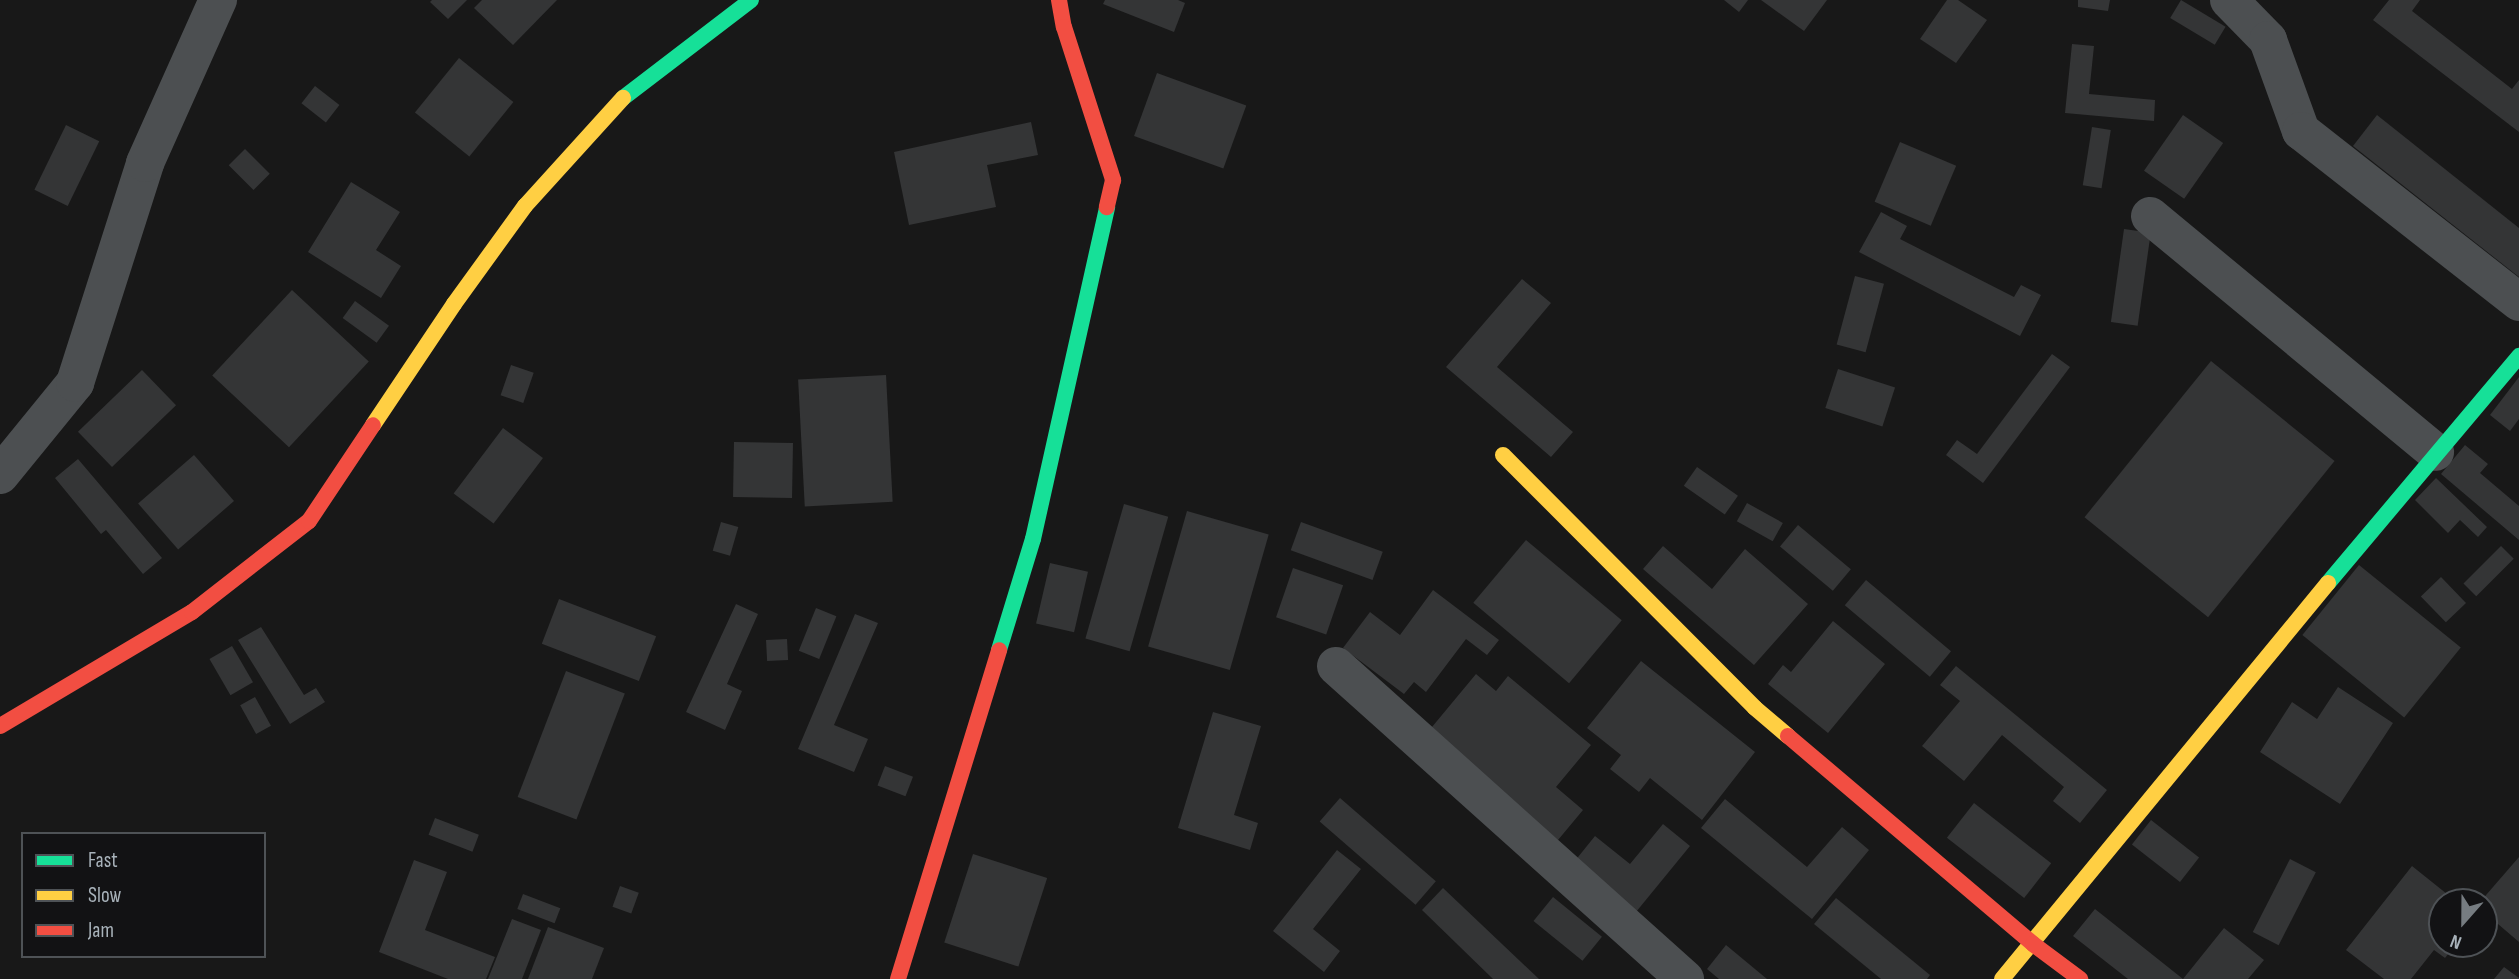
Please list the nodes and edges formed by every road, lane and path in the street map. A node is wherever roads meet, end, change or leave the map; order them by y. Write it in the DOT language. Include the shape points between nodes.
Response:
graph roads {
  1 [pos="218,0"];
  2 [pos="751,0"];
  3 [pos="1059,0"];
  4 [pos="2229,0"];
  5 [pos="2150,216"];
  6 [pos="2519,302"];
  7 [pos="2519,356"];
  8 [pos="2435,452"];
  9 [pos="1503,455"];
  10 [pos="0,475"];
  11 [pos="1336,666"];
  12 [pos="0,726"];
  13 [pos="2033,944"];
  14 [pos="898,979"];
  15 [pos="1685,979"];
  16 [pos="2002,979"];
  17 [pos="2080,979"];
  1 -- 10 [label="street" via="145,163 75,383"];
  2 -- 12 [label="street" via="623,98 525,206 309,521 192,612"];
  3 -- 14 [label="street" via="1113,180 1033,539"];
  4 -- 6 [label="street" via="2268,40 2301,131"];
  5 -- 8 [label="street"];
  7 -- 8 [label="street"];
  8 -- 13 [label="street"];
  9 -- 13 [label="street" via="1755,708"];
  11 -- 15 [label="street"];
  13 -- 16 [label="street"];
  13 -- 17 [label="street"];
}
